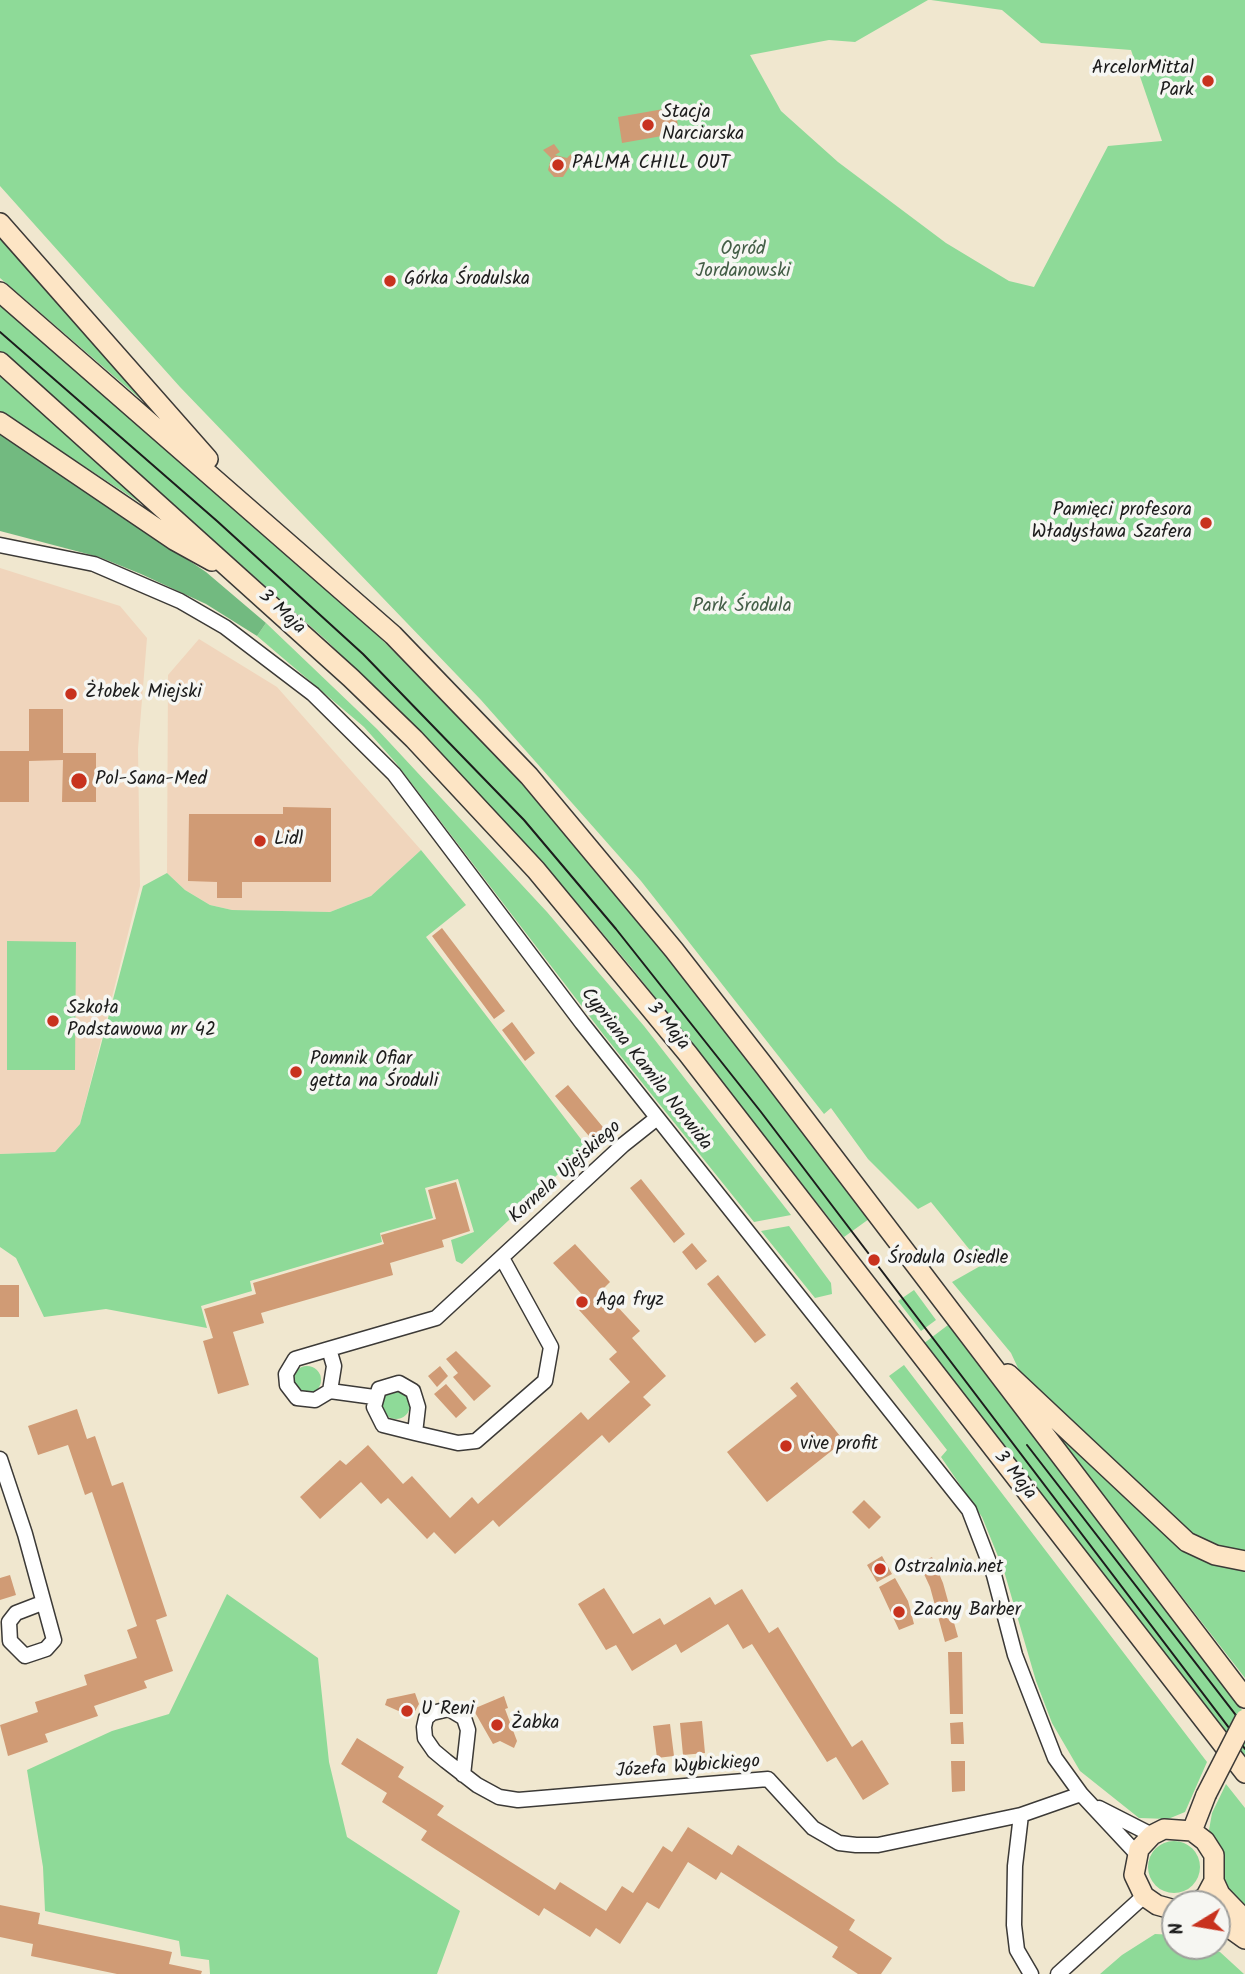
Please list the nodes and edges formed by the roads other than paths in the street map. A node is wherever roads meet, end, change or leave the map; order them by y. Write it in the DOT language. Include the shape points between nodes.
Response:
graph roads {
  1 [pos="0,223"];
  2 [pos="0,292"];
  3 [pos="0,362"];
  4 [pos="0,422"];
  5 [pos="247,505"];
  6 [pos="0,545"];
  7 [pos="246,581"];
  8 [pos="657,1118"];
  9 [pos="502,1258"];
  10 [pos="329,1349"];
  11 [pos="982,1352"];
  12 [pos="330,1391"];
  13 [pos="374,1397"];
  14 [pos="415,1433"];
  15 [pos="0,1459"];
  16 [pos="1245,1561"];
  17 [pos="42,1603"];
  18 [pos="1245,1698"];
  19 [pos="1245,1719"];
  20 [pos="1245,1773"];
  21 [pos="464,1775"];
  22 [pos="1081,1794"];
  23 [pos="1021,1815"];
  24 [pos="1192,1831"];
  25 [pos="1152,1835"];
  26 [pos="1137,1854"];
  27 [pos="1214,1881"];
  28 [pos="1209,1890"];
  29 [pos="1144,1896"];
  30 [pos="1161,1906"];
  31 [pos="1245,1920"];
  32 [pos="1031,1974"];
  33 [pos="1058,1974"];
  1 -- 5 [label="main road"];
  2 -- 5 [label="main road"];
  3 -- 7 [label="main road, 3 Maja"];
  4 -- 7 [label="main road" via="174,540"];
  5 -- 11 [label="main road" via="393,635 529,776 674,950"];
  6 -- 8 [label="street, Cypriana Kamila Norwida" via="94,564 180,601 235,634 313,694 394,774"];
  7 -- 20 [label="main road, 3 Maja" via="414,739 599,943"];
  8 -- 9 [label="street, Kornela Ujejskiego"];
  8 -- 22 [label="street, Cypriana Kamila Norwida" via="969,1510 994,1575 1038,1721 1055,1758"];
  9 -- 10 [label="street, Kornela Ujejskiego" via="436,1318"];
  9 -- 14 [label="street" via="551,1347 545,1381 476,1441 458,1443"];
  10 -- 12 [label="street" via="334,1366"];
  10 -- 12 [label="street, Kornela Ujejskiego" via="295,1359 286,1374 287,1385 297,1398 315,1400"];
  11 -- 16 [label="main road" via="1036,1397 1187,1542 1215,1555"];
  11 -- 18 [label="main road"];
  12 -- 13 [label="street, Kornela Ujejskiego"];
  13 -- 14 [label="street" via="383,1426"];
  13 -- 14 [label="street" via="391,1383 407,1385 418,1408"];
  15 -- 17 [label="street"];
  19 -- 24 [label="main road, bridge"];
  21 -- 23 [label="street, Józefa Wybickiego" via="499,1797 518,1800 768,1779 813,1828 839,1843 856,1846"];
  22 -- 23 [label="street"];
  22 -- 25 [label="street, Cypriana Kamila Norwida"];
  22 -- 26 [label="street, Cypriana Kamila Norwida"];
  23 -- 32 [label="street" via="1014,1925 1017,1950"];
  24 -- 25 [label="main road" via="1164,1829"];
  24 -- 27 [label="main road" via="1214,1855"];
  25 -- 26 [label="main road"];
  26 -- 29 [label="main road" via="1134,1875"];
  27 -- 28 [label="main road"];
  27 -- 31 [label="main road"];
  29 -- 30 [label="main road"];
  29 -- 33 [label="street"];
}
